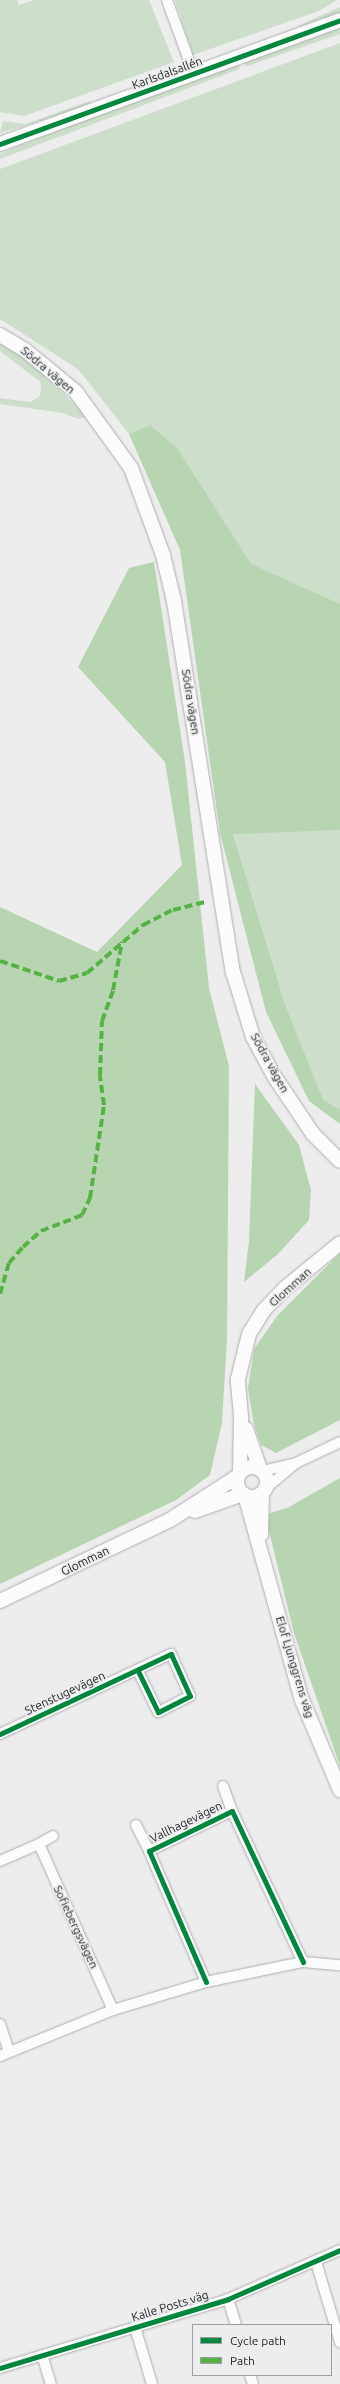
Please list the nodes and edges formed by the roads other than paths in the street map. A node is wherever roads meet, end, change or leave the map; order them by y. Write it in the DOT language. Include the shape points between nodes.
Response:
graph roads {
  1 [pos="167,0"];
  2 [pos="340,20"];
  3 [pos="194,74"];
  4 [pos="0,144"];
  5 [pos="0,335"];
  6 [pos="300,1114"];
  7 [pos="340,1153"];
  8 [pos="340,1161"];
  9 [pos="340,1237"];
  10 [pos="340,1243"];
  11 [pos="328,1252"];
  12 [pos="242,1417"];
  13 [pos="340,1442"];
  14 [pos="296,1463"];
  15 [pos="261,1470"];
  16 [pos="239,1474"];
  17 [pos="264,1491"];
  18 [pos="244,1495"];
  19 [pos="170,1520"];
  20 [pos="261,1541"];
  21 [pos="0,1601"];
  22 [pos="138,1671"];
  23 [pos="0,1734"];
  24 [pos="223,1786"];
  25 [pos="340,1790"];
  26 [pos="232,1811"];
  27 [pos="136,1825"];
  28 [pos="53,1836"];
  29 [pos="39,1844"];
  30 [pos="149,1851"];
  31 [pos="0,1862"];
  32 [pos="303,1962"];
  33 [pos="340,1965"];
  34 [pos="206,1982"];
  35 [pos="113,2010"];
  36 [pos="0,2024"];
  37 [pos="4,2054"];
  38 [pos="340,2250"];
  39 [pos="316,2262"];
  40 [pos="228,2299"];
  41 [pos="236,2324"];
  42 [pos="135,2327"];
  43 [pos="340,2342"];
  44 [pos="42,2355"];
  45 [pos="0,2368"];
  46 [pos="51,2384"];
  47 [pos="152,2384"];
  1 -- 3 [label="street"];
  2 -- 3 [label="street, Karlsdalsallén"];
  3 -- 4 [label="street, Karlsdalsallén"];
  5 -- 6 [label="street, Södra vägen" via="25,350 76,392 114,440 144,501 163,555 174,601 233,972 253,1037"];
  6 -- 7 [label="street, Södra vägen"];
  6 -- 8 [label="street, Södra vägen" via="313,1134"];
  9 -- 11 [label="street, Glomman"];
  10 -- 11 [label="street, Glomman"];
  11 -- 12 [label="street, Glomman" via="284,1289 264,1310 249,1334 238,1380"];
  12 -- 15 [label="street, Glomman"];
  12 -- 16 [label="street, Glomman"];
  13 -- 14 [label="street"];
  14 -- 15 [label="street"];
  14 -- 17 [label="street"];
  15 -- 16 [label="street" via="249,1467"];
  15 -- 17 [label="street" via="266,1477"];
  16 -- 18 [label="street" via="238,1486"];
  16 -- 19 [label="street, Glomman"];
  17 -- 18 [label="street"];
  17 -- 20 [label="street, Elof Ljunggrens väg"];
  18 -- 19 [label="street, Glomman"];
  18 -- 20 [label="street, Elof Ljunggrens väg"];
  19 -- 21 [label="street, Glomman"];
  20 -- 25 [label="street, Elof Ljunggrens väg" via="302,1700"];
  22 -- 22 [label="street, Stenstugevägen" via="171,1654 190,1696 158,1712"];
  22 -- 23 [label="street, Stenstugevägen"];
  24 -- 26 [label="street, Vallhagevägen"];
  26 -- 30 [label="street, Vallhagevägen"];
  26 -- 32 [label="street, Vallhagevägen"];
  27 -- 30 [label="street, Vallhagevägen"];
  28 -- 29 [label="street"];
  29 -- 31 [label="street"];
  29 -- 35 [label="street, Sofiebergsvägen"];
  30 -- 34 [label="street, Vallhagevägen"];
  32 -- 33 [label="street"];
  32 -- 34 [label="street"];
  34 -- 35 [label="street"];
  35 -- 37 [label="street"];
  36 -- 37 [label="street"];
  38 -- 39 [label="street, Kalle Posts väg"];
  39 -- 40 [label="street, Kalle Posts väg"];
  39 -- 43 [label="street"];
  40 -- 41 [label="street"];
  40 -- 42 [label="street, Kalle Posts väg"];
  42 -- 44 [label="street, Kalle Posts väg"];
  42 -- 47 [label="street"];
  44 -- 45 [label="street, Kalle Posts väg"];
  44 -- 46 [label="street"];
}
